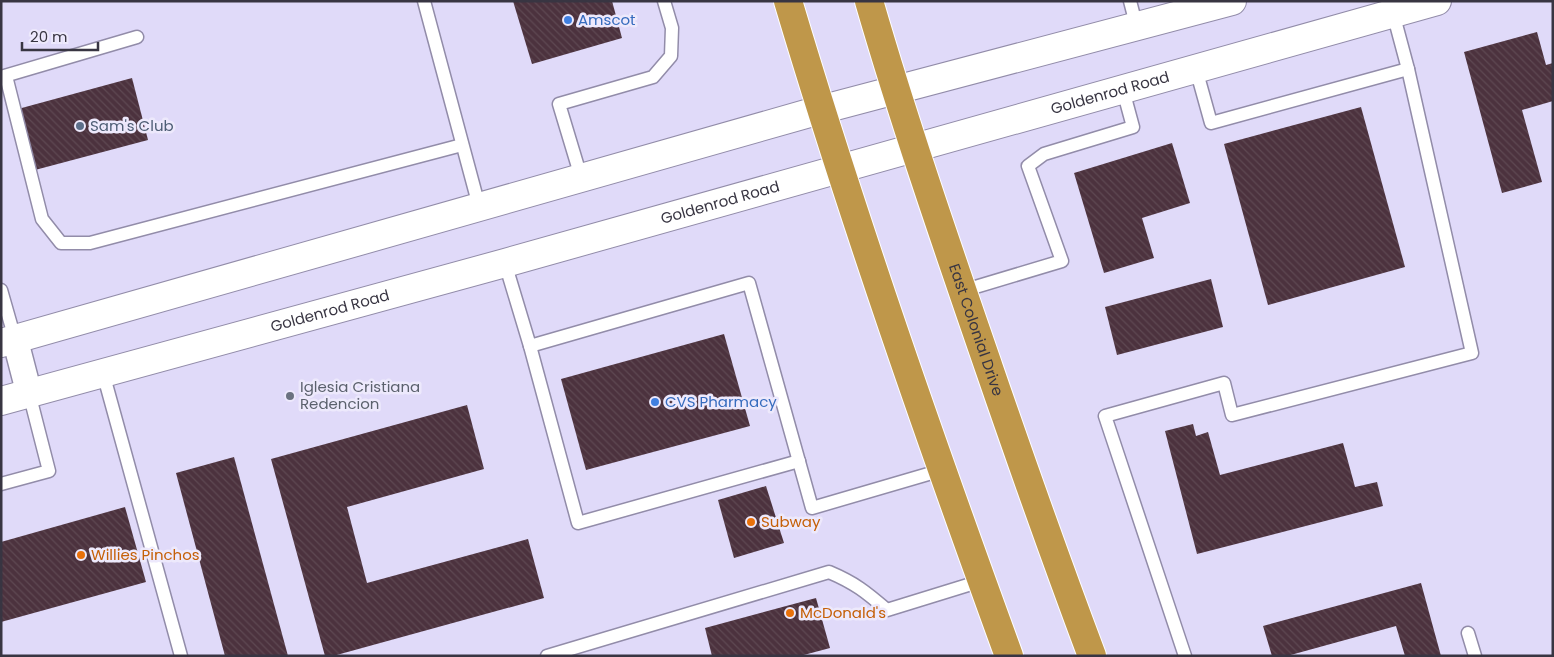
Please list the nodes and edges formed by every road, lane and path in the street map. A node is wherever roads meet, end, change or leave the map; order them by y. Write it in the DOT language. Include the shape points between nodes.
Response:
graph roads {
  1 [pos="424,1"];
  2 [pos="664,1"];
  3 [pos="788,1"];
  4 [pos="869,1"];
  5 [pos="1130,1"];
  6 [pos="1437,1"];
  7 [pos="1227,2"];
  8 [pos="1393,14"];
  9 [pos="1137,28"];
  10 [pos="137,37"];
  11 [pos="1196,69"];
  12 [pos="1408,69"];
  13 [pos="4,77"];
  14 [pos="895,90"];
  15 [pos="1122,90"];
  16 [pos="820,110"];
  17 [pos="462,145"];
  18 [pos="914,148"];
  19 [pos="839,170"];
  20 [pos="581,177"];
  21 [pos="479,206"];
  22 [pos="505,263"];
  23 [pos="1,290"];
  24 [pos="962,292"];
  25 [pos="8,341"];
  26 [pos="530,346"];
  27 [pos="103,373"];
  28 [pos="29,393"];
  29 [pos="1,401"];
  30 [pos="799,461"];
  31 [pos="942,470"];
  32 [pos="1,484"];
  33 [pos="981,581"];
  34 [pos="1468,633"];
  35 [pos="181,656"];
  36 [pos="547,656"];
  37 [pos="1009,656"];
  38 [pos="1092,656"];
  39 [pos="1185,656"];
  40 [pos="1475,656"];
  1 -- 17 [label="lane"];
  2 -- 20 [label="lane" via="672,28 671,56 653,77 559,104"];
  3 -- 16 [label="highway"];
  4 -- 14 [label="highway, East Colonial Drive"];
  5 -- 9 [label="lane"];
  6 -- 8 [label="main road, Goldenrod Road"];
  7 -- 9 [label="main road"];
  8 -- 11 [label="main road, Goldenrod Road"];
  8 -- 12 [label="lane"];
  9 -- 14 [label="main road"];
  10 -- 13 [label="lane"];
  11 -- 12 [label="lane" via="1211,123"];
  11 -- 15 [label="main road, Goldenrod Road"];
  12 -- 39 [label="lane" via="1472,353 1232,416 1224,383 1105,416"];
  13 -- 17 [label="lane" via="42,219 61,243 90,243"];
  14 -- 16 [label="main road"];
  14 -- 18 [label="highway, East Colonial Drive"];
  15 -- 18 [label="main road, Goldenrod Road"];
  15 -- 24 [label="lane" via="1133,127 1044,154 1028,166 1062,261"];
  16 -- 19 [label="highway"];
  16 -- 20 [label="main road"];
  17 -- 21 [label="lane"];
  18 -- 19 [label="main road, Goldenrod Road"];
  18 -- 24 [label="highway, East Colonial Drive"];
  19 -- 22 [label="main road, Goldenrod Road"];
  19 -- 31 [label="highway"];
  20 -- 21 [label="main road"];
  21 -- 25 [label="main road"];
  22 -- 26 [label="lane"];
  22 -- 27 [label="main road, Goldenrod Road"];
  23 -- 25 [label="lane"];
  24 -- 38 [label="highway, East Colonial Drive"];
  25 -- 28 [label="street"];
  26 -- 30 [label="lane" via="749,283"];
  26 -- 30 [label="lane" via="578,524"];
  27 -- 28 [label="main road, Goldenrod Road"];
  27 -- 35 [label="lane"];
  28 -- 29 [label="main road, Goldenrod Road"];
  28 -- 32 [label="lane" via="49,471"];
  30 -- 31 [label="lane" via="812,508"];
  31 -- 33 [label="highway"];
  33 -- 36 [label="lane" via="887,610 864,589 829,572"];
  33 -- 37 [label="highway"];
  34 -- 40 [label="lane"];
}
